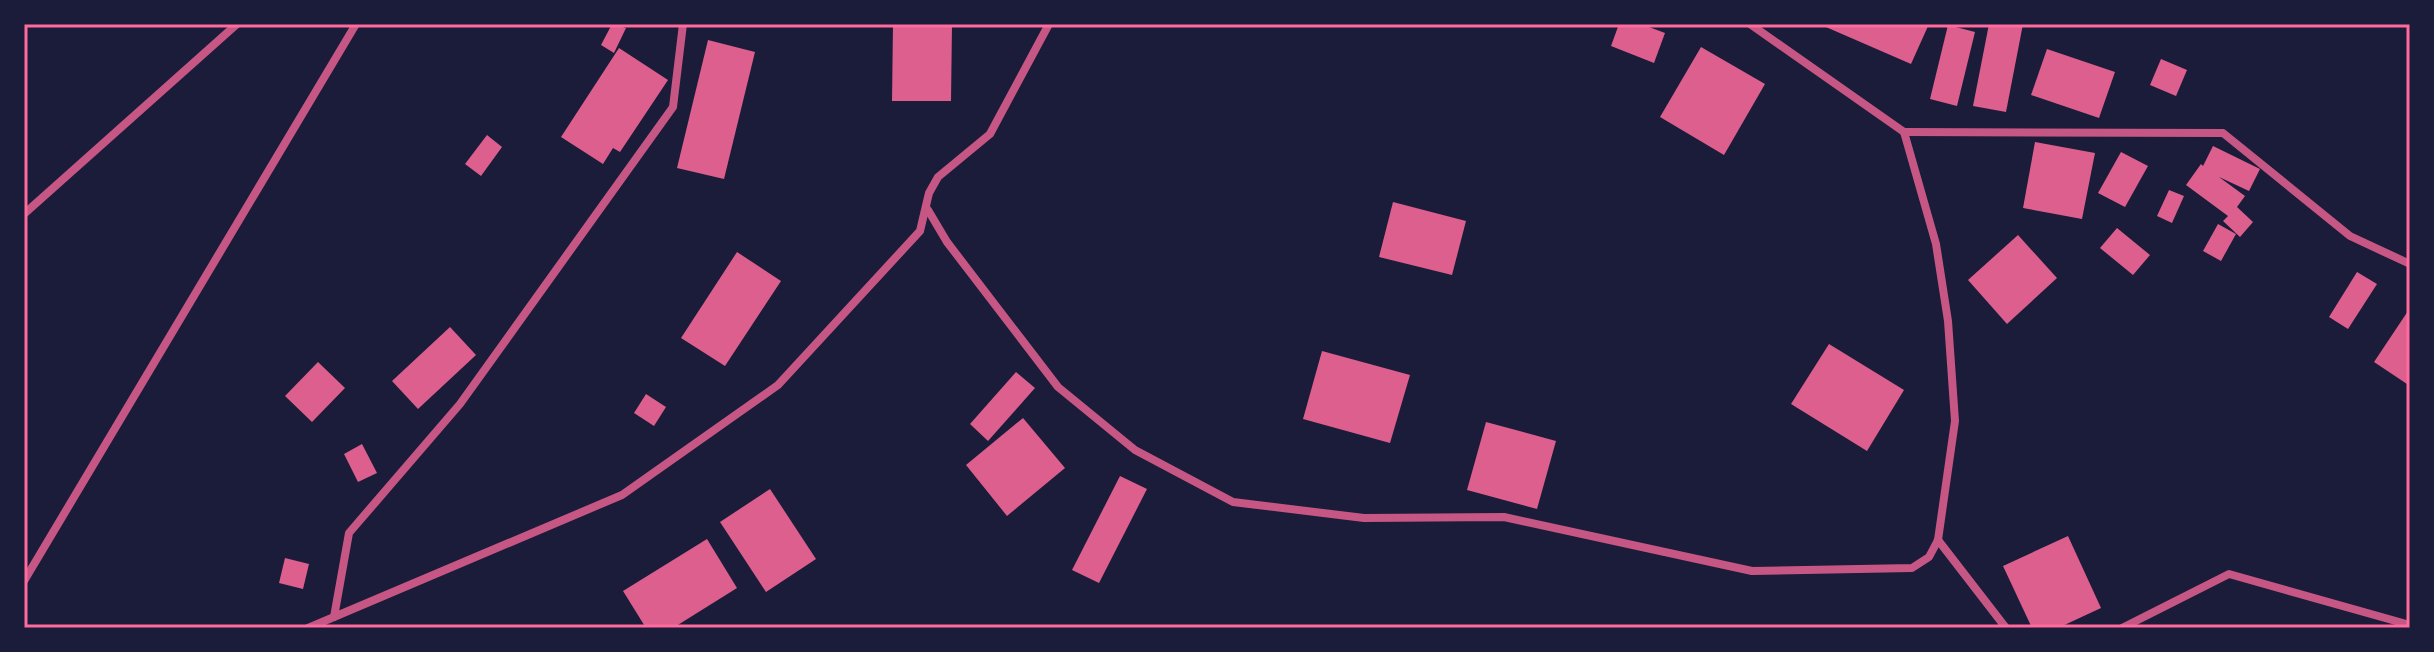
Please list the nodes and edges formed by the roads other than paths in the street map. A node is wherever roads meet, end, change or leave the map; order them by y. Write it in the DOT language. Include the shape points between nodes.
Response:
graph roads {
  1 [pos="237,24"];
  2 [pos="356,24"];
  3 [pos="683,24"];
  4 [pos="1049,24"];
  5 [pos="1750,24"];
  6 [pos="1904,132"];
  7 [pos="928,210"];
  8 [pos="24,214"];
  9 [pos="2410,264"];
  10 [pos="1938,540"];
  11 [pos="24,581"];
  12 [pos="334,617"];
  13 [pos="2410,625"];
  14 [pos="308,628"];
  15 [pos="2006,628"];
  16 [pos="2122,628"];
  1 -- 8 [label="street"];
  2 -- 11 [label="street"];
  3 -- 12 [label="street" via="673,107 460,404 349,533"];
  4 -- 7 [label="street" via="990,134 938,177"];
  5 -- 6 [label="street"];
  6 -- 9 [label="street" via="2223,133 2350,236"];
  6 -- 10 [label="street" via="1936,244 1948,321 1955,421"];
  7 -- 10 [label="street" via="1058,387 1135,450 1233,502 1364,518 1504,517 1752,571 1912,568 1929,557"];
  7 -- 12 [label="street" via="905,249 778,385 622,495"];
  10 -- 15 [label="street"];
  12 -- 14 [label="street"];
  13 -- 16 [label="street" via="2229,574"];
}
